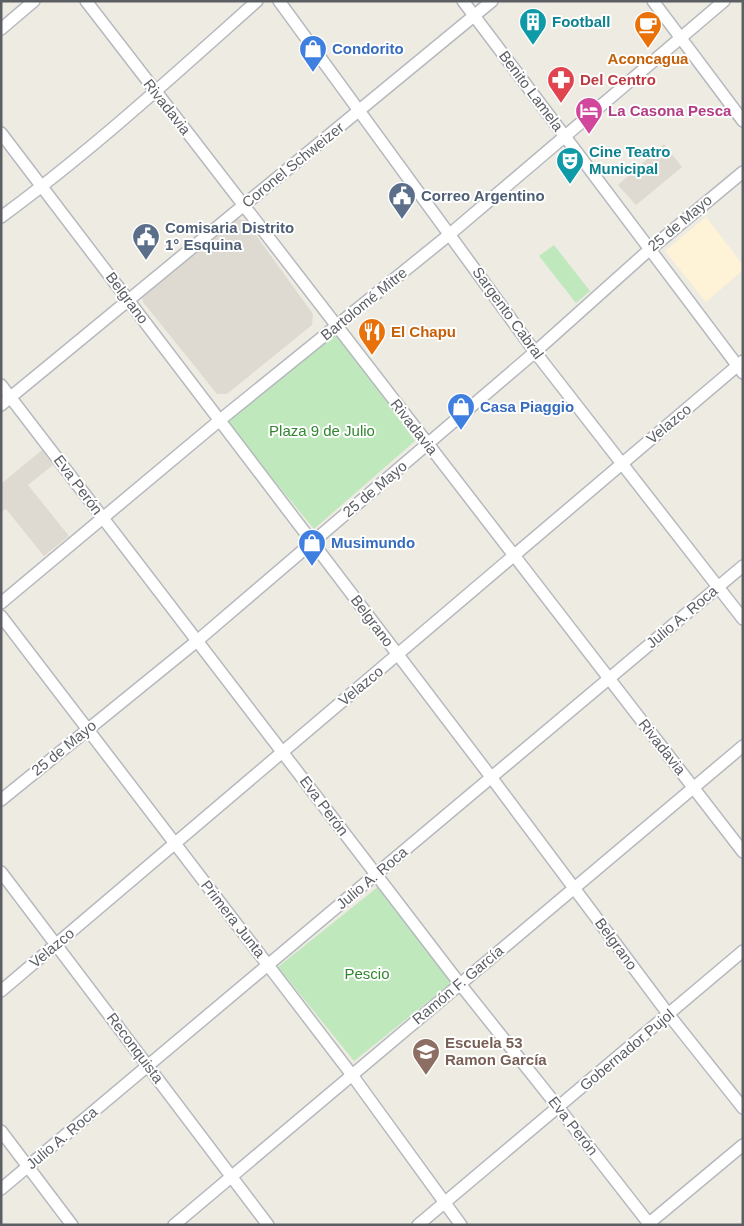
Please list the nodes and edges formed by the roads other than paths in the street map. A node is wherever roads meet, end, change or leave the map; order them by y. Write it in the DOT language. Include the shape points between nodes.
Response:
graph roads {
  1 [pos="34,1"];
  2 [pos="86,1"];
  3 [pos="257,1"];
  4 [pos="279,1"];
  5 [pos="463,1"];
  6 [pos="492,1"];
  7 [pos="653,1"];
  8 [pos="724,1"];
  9 [pos="475,16"];
  10 [pos="1,29"];
  11 [pos="681,38"];
  12 [pos="155,92"];
  13 [pos="360,110"];
  14 [pos="743,121"];
  15 [pos="1,133"];
  16 [pos="565,136"];
  17 [pos="743,172"];
  18 [pos="42,187"];
  19 [pos="244,206"];
  20 [pos="1,217"];
  21 [pos="450,234"];
  22 [pos="649,250"];
  23 [pos="128,301"];
  24 [pos="336,327"];
  25 [pos="536,352"];
  26 [pos="741,367"];
  27 [pos="1,385"];
  28 [pos="11,397"];
  29 [pos="1,405"];
  30 [pos="220,420"];
  31 [pos="428,444"];
  32 [pos="623,463"];
  33 [pos="103,517"];
  34 [pos="312,542"];
  35 [pos="514,556"];
  36 [pos="743,566"];
  37 [pos="717,587"];
  38 [pos="1,603"];
  39 [pos="1,616"];
  40 [pos="743,619"];
  41 [pos="197,642"];
  42 [pos="397,654"];
  43 [pos="610,678"];
  44 [pos="87,729"];
  45 [pos="743,746"];
  46 [pos="283,752"];
  47 [pos="492,777"];
  48 [pos="693,787"];
  49 [pos="1,800"];
  50 [pos="175,843"];
  51 [pos="743,852"];
  52 [pos="1,872"];
  53 [pos="376,874"];
  54 [pos="574,887"];
  55 [pos="56,945"];
  56 [pos="743,951"];
  57 [pos="269,964"];
  58 [pos="460,984"];
  59 [pos="1,991"];
  60 [pos="669,1015"];
  61 [pos="148,1066"];
  62 [pos="352,1075"];
  63 [pos="558,1107"];
  64 [pos="743,1108"];
  65 [pos="1,1131"];
  66 [pos="743,1145"];
  67 [pos="28,1166"];
  68 [pos="231,1177"];
  69 [pos="1,1189"];
  70 [pos="444,1202"];
  71 [pos="649,1224"];
  72 [pos="72,1225"];
  73 [pos="174,1225"];
  74 [pos="268,1225"];
  75 [pos="418,1225"];
  76 [pos="461,1225"];
  1 -- 10 [label="street"];
  2 -- 12 [label="street, Rivadavia"];
  3 -- 12 [label="street"];
  4 -- 13 [label="street, Sargento Cabral"];
  5 -- 9 [label="street, Benito Lamela"];
  6 -- 9 [label="street, Coronel Schweizer"];
  7 -- 11 [label="street"];
  8 -- 11 [label="street, Bartolomé Mitre"];
  9 -- 13 [label="street, Coronel Schweizer"];
  9 -- 16 [label="street, Benito Lamela"];
  11 -- 14 [label="street"];
  11 -- 16 [label="street, Bartolomé Mitre"];
  12 -- 18 [label="street"];
  12 -- 19 [label="street, Rivadavia"];
  13 -- 19 [label="street, Coronel Schweizer"];
  13 -- 21 [label="street, Sargento Cabral"];
  15 -- 18 [label="street, Belgrano"];
  16 -- 21 [label="street, Bartolomé Mitre"];
  16 -- 22 [label="street, Benito Lamela"];
  17 -- 22 [label="street, 25 de Mayo"];
  18 -- 20 [label="street"];
  18 -- 23 [label="street, Belgrano"];
  19 -- 23 [label="street, Coronel Schweizer"];
  19 -- 24 [label="street, Rivadavia"];
  21 -- 24 [label="street, Bartolomé Mitre"];
  21 -- 25 [label="street, Sargento Cabral"];
  22 -- 25 [label="street, 25 de Mayo"];
  22 -- 26 [label="street, Benito Lamela"];
  23 -- 28 [label="street, Coronel Schweizer"];
  23 -- 30 [label="street, Belgrano"];
  24 -- 30 [label="street, Bartolomé Mitre"];
  24 -- 31 [label="street, Rivadavia"];
  25 -- 31 [label="street, 25 de Mayo"];
  25 -- 32 [label="street, Sargento Cabral"];
  26 -- 32 [label="street, Velazco"];
  27 -- 28 [label="street, Eva Perón"];
  28 -- 29 [label="street, Coronel Schweizer"];
  28 -- 33 [label="street, Eva Perón"];
  30 -- 33 [label="street, Bartolomé Mitre"];
  30 -- 34 [label="street, Belgrano"];
  31 -- 34 [label="street, 25 de Mayo"];
  31 -- 35 [label="street, Rivadavia"];
  32 -- 35 [label="street, Velazco"];
  32 -- 37 [label="street, Sargento Cabral"];
  33 -- 38 [label="street, Bartolomé Mitre"];
  33 -- 41 [label="street, Eva Perón"];
  34 -- 41 [label="street, 25 de Mayo"];
  34 -- 42 [label="street, Belgrano"];
  35 -- 42 [label="street, Velazco"];
  35 -- 43 [label="street, Rivadavia"];
  36 -- 37 [label="street, Julio A. Roca"];
  37 -- 40 [label="street, Sargento Cabral"];
  37 -- 43 [label="street, Julio A. Roca"];
  39 -- 44 [label="street, Primera Junta"];
  41 -- 44 [label="street, 25 de Mayo"];
  41 -- 46 [label="street, Eva Perón"];
  42 -- 46 [label="street, Velazco"];
  42 -- 47 [label="street, Belgrano"];
  43 -- 47 [label="street, Julio A. Roca"];
  43 -- 48 [label="street, Rivadavia"];
  44 -- 49 [label="street, 25 de Mayo"];
  44 -- 50 [label="street, Primera Junta"];
  45 -- 48 [label="street, Ramón F. García"];
  46 -- 50 [label="street, Velazco"];
  46 -- 53 [label="street, Eva Perón"];
  47 -- 53 [label="street, Julio A. Roca"];
  47 -- 54 [label="street, Belgrano"];
  48 -- 51 [label="street, Rivadavia"];
  48 -- 54 [label="street, Ramón F. García"];
  50 -- 55 [label="street, Velazco"];
  50 -- 57 [label="street, Primera Junta"];
  52 -- 55 [label="street, Reconquista"];
  53 -- 57 [label="street, Julio A. Roca"];
  53 -- 58 [label="street, Eva Perón"];
  54 -- 58 [label="street, Ramón F. García"];
  54 -- 60 [label="street, Belgrano"];
  55 -- 59 [label="street, Velazco"];
  55 -- 61 [label="street, Reconquista"];
  56 -- 60 [label="street, Gobernador Pujol"];
  57 -- 61 [label="street, Julio A. Roca"];
  57 -- 62 [label="street, Primera Junta"];
  58 -- 62 [label="street, Ramón F. García"];
  58 -- 63 [label="street, Eva Perón"];
  60 -- 63 [label="street, Gobernador Pujol"];
  60 -- 64 [label="street, Belgrano"];
  61 -- 67 [label="street, Julio A. Roca"];
  61 -- 68 [label="street, Reconquista"];
  62 -- 68 [label="street, Ramón F. García"];
  62 -- 70 [label="street, Primera Junta"];
  63 -- 70 [label="street, Gobernador Pujol"];
  63 -- 71 [label="street, Eva Perón"];
  65 -- 67 [label="street"];
  66 -- 71 [label="street"];
  67 -- 69 [label="street, Julio A. Roca"];
  67 -- 72 [label="street"];
  68 -- 73 [label="street, Ramón F. García"];
  68 -- 74 [label="street, Reconquista"];
  70 -- 75 [label="street, Gobernador Pujol"];
  70 -- 76 [label="street, Primera Junta"];
}
